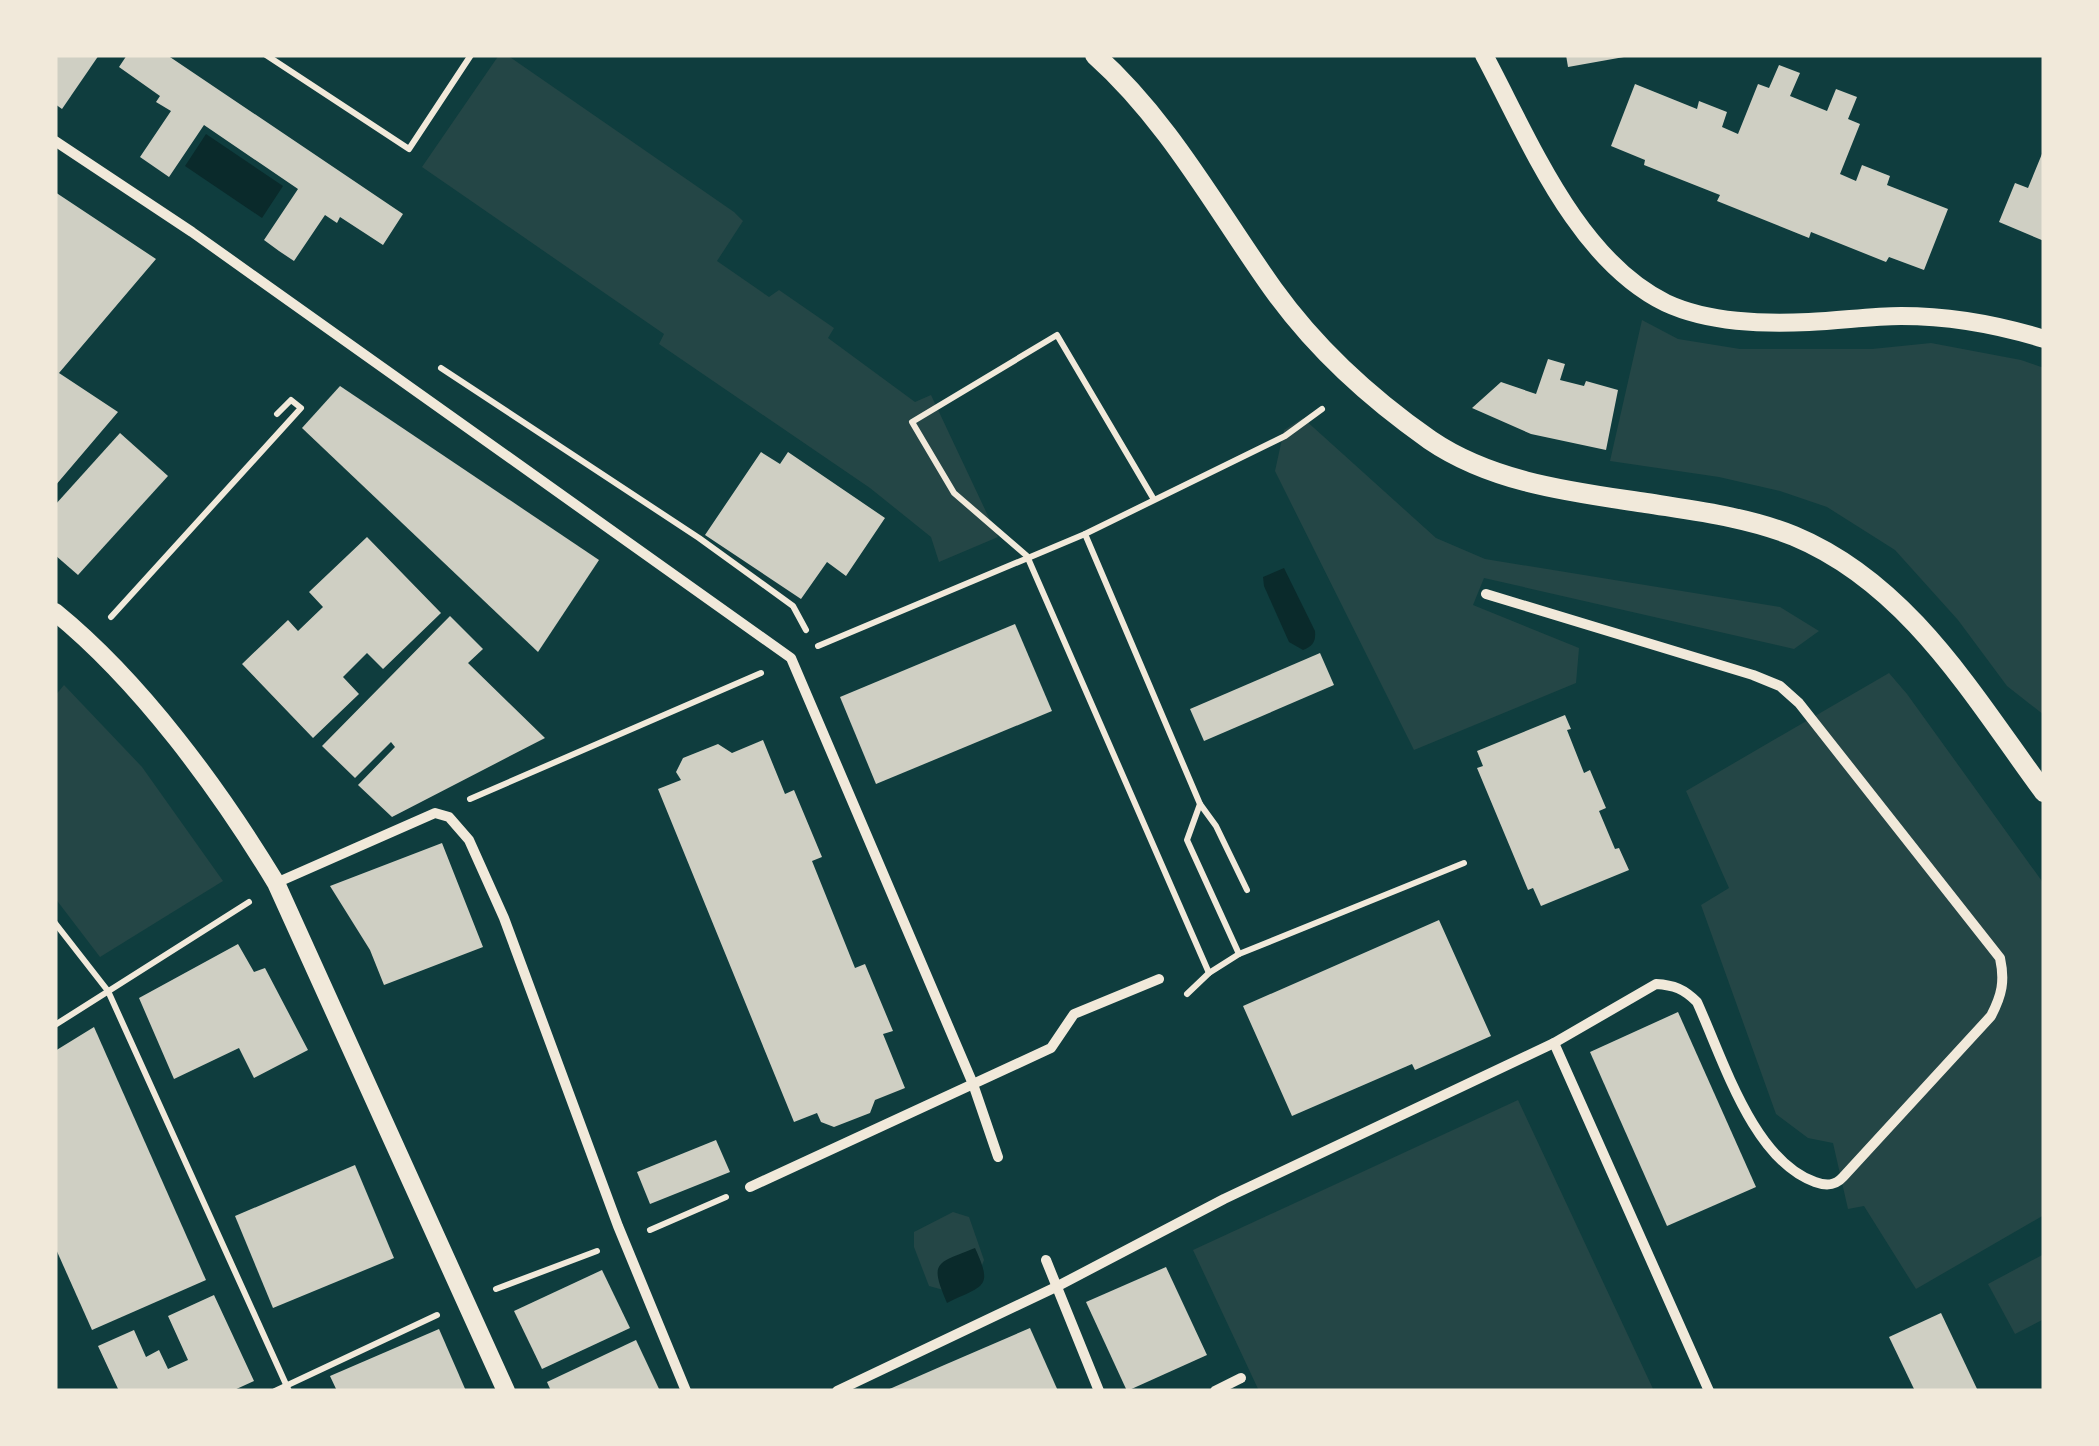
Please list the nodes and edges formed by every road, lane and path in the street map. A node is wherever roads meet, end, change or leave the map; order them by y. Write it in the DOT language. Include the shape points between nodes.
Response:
graph roads {
  1 [pos="266,55"];
  2 [pos="472,55"];
  3 [pos="1095,55"];
  4 [pos="1484,55"];
  5 [pos="55,141"];
  6 [pos="2044,339"];
  7 [pos="1322,409"];
  8 [pos="277,414"];
  9 [pos="1154,498"];
  10 [pos="1085,534"];
  11 [pos="1026,556"];
  12 [pos="1486,594"];
  13 [pos="55,612"];
  14 [pos="110,618"];
  15 [pos="825,644"];
  16 [pos="763,672"];
  17 [pos="2044,792"];
  18 [pos="470,800"];
  19 [pos="1200,804"];
  20 [pos="1464,863"];
  21 [pos="276,884"];
  22 [pos="1246,890"];
  23 [pos="254,899"];
  24 [pos="55,923"];
  25 [pos="1239,954"];
  26 [pos="1208,973"];
  27 [pos="1159,979"];
  28 [pos="108,991"];
  29 [pos="1179,1003"];
  30 [pos="55,1025"];
  31 [pos="1554,1043"];
  32 [pos="973,1084"];
  33 [pos="998,1158"];
  34 [pos="750,1187"];
  35 [pos="653,1228"];
  36 [pos="603,1248"];
  37 [pos="1046,1260"];
  38 [pos="504,1286"];
  39 [pos="1056,1287"];
  40 [pos="432,1318"];
  41 [pos="1242,1378"];
  42 [pos="287,1388"];
  43 [pos="275,1391"];
  44 [pos="506,1391"];
  45 [pos="686,1391"];
  46 [pos="836,1391"];
  47 [pos="1099,1391"];
  48 [pos="1215,1391"];
  49 [pos="1710,1391"];
  1 -- 2 [label="path" via="408,149"];
  3 -- 17 [label="main road" via="1146,105 1297,320 1370,395 1434,443 1499,473 1758,524 1827,552 1862,573 1917,623"];
  4 -- 6 [label="street" via="1597,249 1668,304 1762,322 1934,318"];
  5 -- 32 [label="street" via="790,658"];
  7 -- 9 [label="path" via="1285,436"];
  8 -- 14 [label="path" via="290,400 301,408"];
  9 -- 10 [label="path"];
  9 -- 11 [label="path" via="1057,335 912,422 954,492"];
  10 -- 11 [label="path"];
  10 -- 19 [label="path"];
  11 -- 15 [label="path"];
  11 -- 26 [label="path"];
  12 -- 31 [label="street" via="1780,686 2000,958 2004,978 1991,1016 1843,1177 1826,1185 1775,1158 1696,1002 1671,984 1656,984"];
  13 -- 21 [label="street" via="87,638 180,744"];
  16 -- 18 [label="path"];
  19 -- 22 [label="path"];
  19 -- 25 [label="path" via="1187,840"];
  20 -- 25 [label="path"];
  21 -- 44 [label="street"];
  21 -- 45 [label="street" via="435,813 448,817 468,840"];
  23 -- 28 [label="path"];
  24 -- 28 [label="path"];
  25 -- 26 [label="path"];
  26 -- 29 [label="path"];
  27 -- 32 [label="street" via="1074,1014 1051,1048"];
  28 -- 30 [label="path"];
  28 -- 42 [label="path"];
  31 -- 39 [label="street" via="1224,1199"];
  31 -- 49 [label="street"];
  32 -- 33 [label="street"];
  32 -- 34 [label="street"];
  34 -- 35 [label="path"];
  36 -- 38 [label="path"];
  37 -- 39 [label="street"];
  39 -- 46 [label="street"];
  39 -- 47 [label="street"];
  40 -- 42 [label="path"];
  41 -- 48 [label="street"];
  42 -- 43 [label="path"];
}
